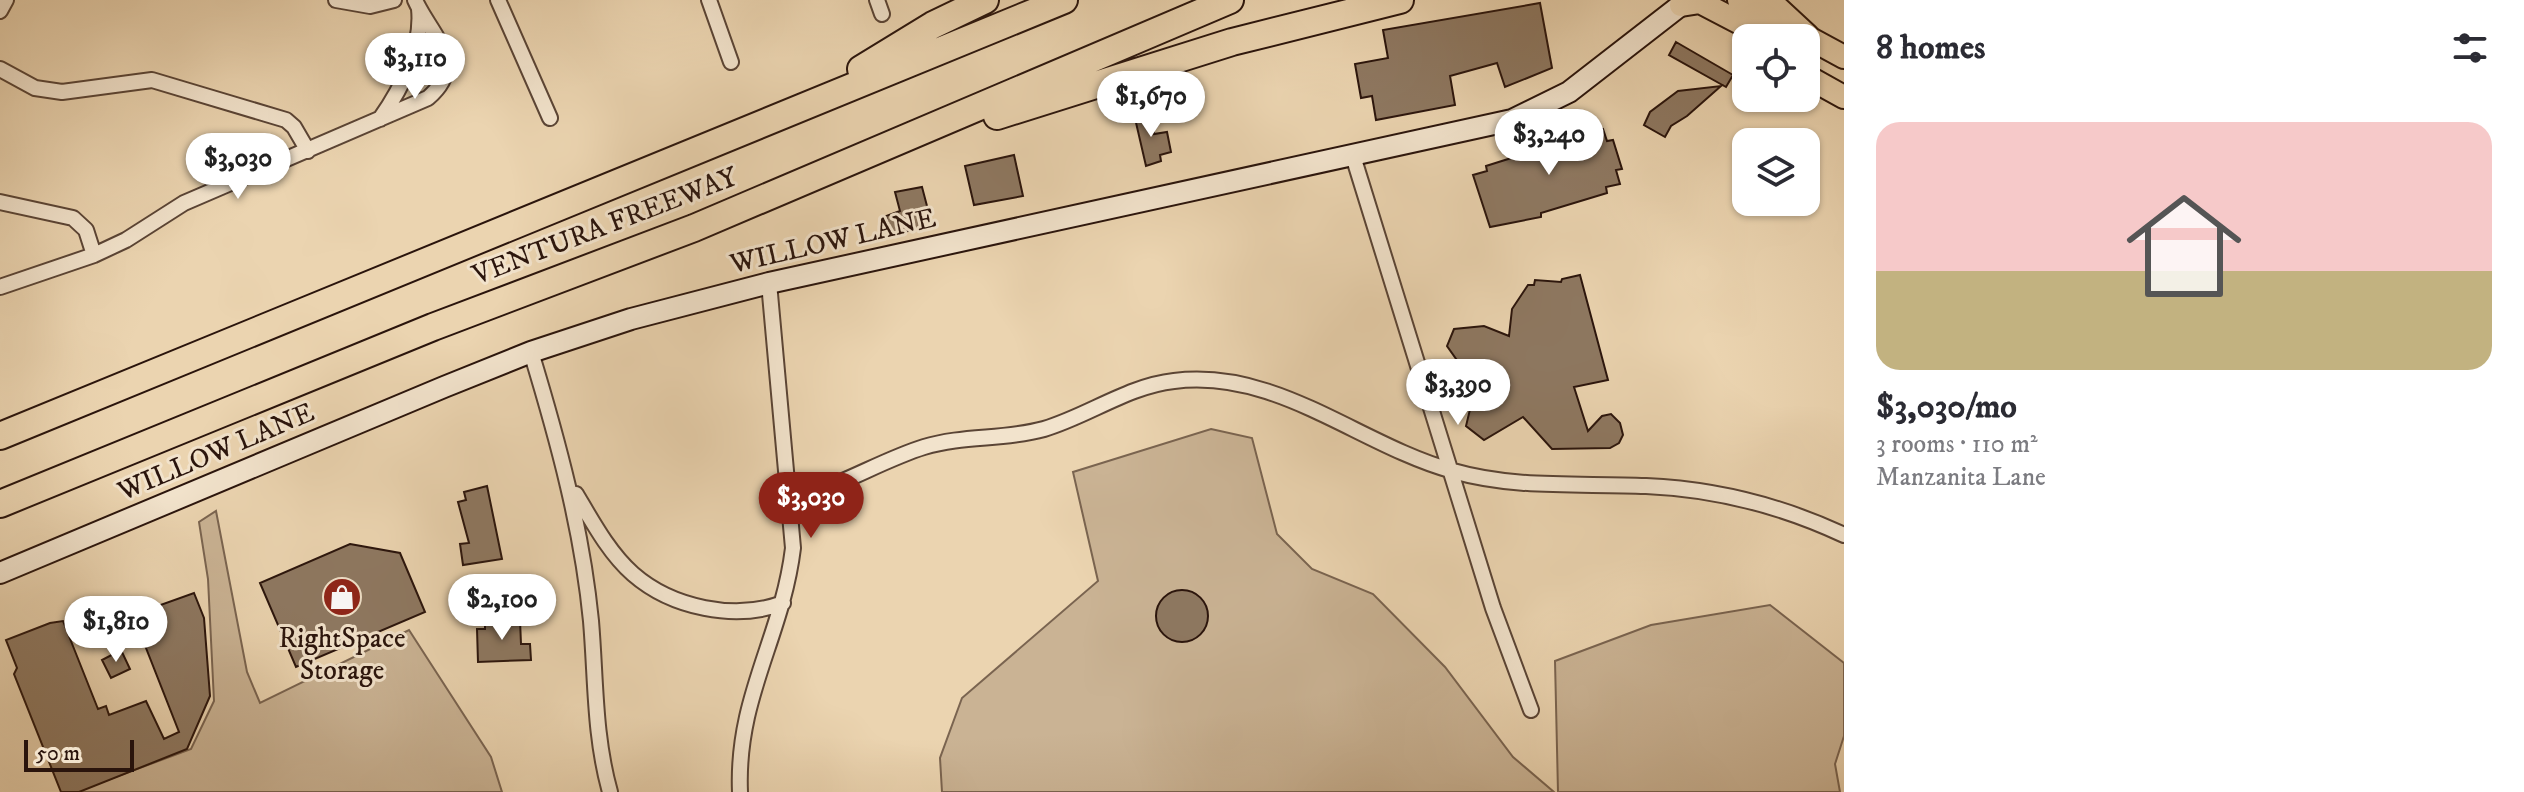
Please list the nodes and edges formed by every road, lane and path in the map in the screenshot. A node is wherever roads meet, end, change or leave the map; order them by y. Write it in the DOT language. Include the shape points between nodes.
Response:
graph roads {
  1 [pos="6,0"];
  2 [pos="336,0"];
  3 [pos="394,0"];
  4 [pos="498,0"];
  5 [pos="709,0"];
  6 [pos="985,0"];
  7 [pos="1064,0"];
  8 [pos="1230,0"];
  9 [pos="1400,0"];
  10 [pos="1739,0"];
  11 [pos="1766,0"];
  12 [pos="1676,3"];
  13 [pos="417,4"];
  14 [pos="0,11"];
  15 [pos="1742,24"];
  16 [pos="1775,24"];
  17 [pos="1787,24"];
  18 [pos="1732,34"];
  19 [pos="1820,49"];
  20 [pos="1841,56"];
  21 [pos="409,62"];
  22 [pos="731,62"];
  23 [pos="0,69"];
  24 [pos="444,77"];
  25 [pos="1820,84"];
  26 [pos="1844,97"];
  27 [pos="793,111"];
  28 [pos="550,118"];
  29 [pos="380,119"];
  30 [pos="308,151"];
  31 [pos="1353,156"];
  32 [pos="0,202"];
  33 [pos="694,228"];
  34 [pos="94,255"];
  35 [pos="769,283"];
  36 [pos="0,287"];
  37 [pos="531,352"];
  38 [pos="0,436"];
  39 [pos="1452,471"];
  40 [pos="571,487"];
  41 [pos="789,499"];
  42 [pos="0,504"];
  43 [pos="1844,535"];
  44 [pos="0,573"];
  45 [pos="783,603"];
  46 [pos="1531,710"];
  47 [pos="610,792"];
  48 [pos="740,792"];
  1 -- 14 [label="street"];
  2 -- 3 [label="street" via="370,6"];
  4 -- 28 [label="street"];
  5 -- 22 [label="street"];
  6 -- 27 [label="highway" via="933,25"];
  7 -- 27 [label="highway, VENTURA FREEWAY"];
  8 -- 33 [label="highway, VENTURA FREEWAY"];
  9 -- 33 [label="highway" via="1232,42 1004,113 745,217"];
  10 -- 16 [label="main road"];
  11 -- 17 [label="highway"];
  12 -- 15 [label="main road" via="1700,2"];
  12 -- 18 [label="main road"];
  12 -- 31 [label="street, WILLOW LANE" via="1569,92 1535,111"];
  13 -- 21 [label="street" via="417,38"];
  13 -- 24 [label="street" via="441,41"];
  19 -- 20 [label="main road"];
  21 -- 24 [label="street"];
  21 -- 29 [label="street" via="397,95"];
  23 -- 30 [label="street" via="35,88 62,92 139,80 163,82 286,120"];
  24 -- 29 [label="street" via="428,98"];
  25 -- 26 [label="main road"];
  27 -- 38 [label="highway, VENTURA FREEWAY"];
  29 -- 30 [label="street"];
  30 -- 34 [label="street" via="184,203"];
  31 -- 35 [label="street, WILLOW LANE"];
  31 -- 39 [label="street"];
  32 -- 34 [label="street" via="73,218 86,230"];
  33 -- 42 [label="highway, VENTURA FREEWAY" via="433,327"];
  34 -- 36 [label="street"];
  35 -- 37 [label="street, WILLOW LANE"];
  35 -- 41 [label="street"];
  37 -- 40 [label="street"];
  37 -- 44 [label="street, WILLOW LANE"];
  39 -- 41 [label="street" via="1264,390 1194,379 1148,386 1046,429 922,448"];
  39 -- 43 [label="street" via="1521,483 1649,486 1730,495 1799,514"];
  39 -- 46 [label="street" via="1493,608"];
  40 -- 45 [label="street" via="617,557 649,585 713,610 752,612"];
  40 -- 47 [label="street" via="591,622 595,722"];
  41 -- 45 [label="street" via="793,548"];
  45 -- 48 [label="street" via="748,702"];
}
